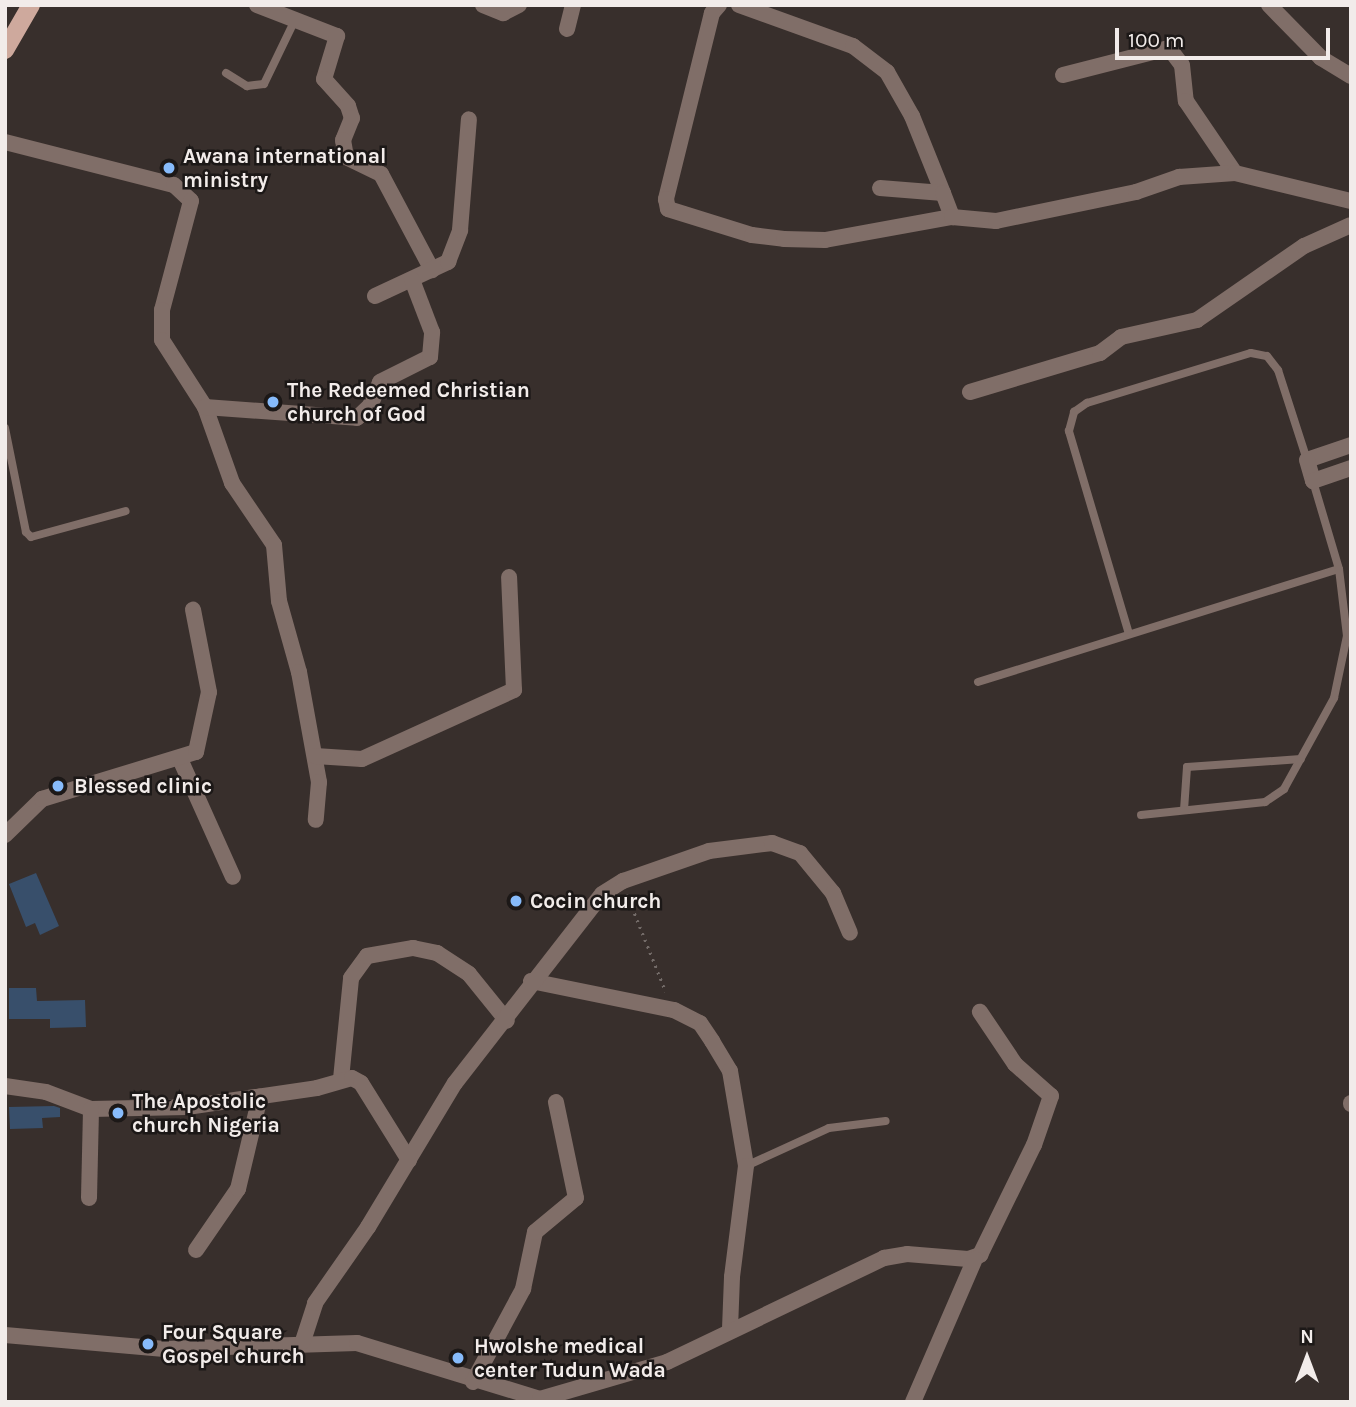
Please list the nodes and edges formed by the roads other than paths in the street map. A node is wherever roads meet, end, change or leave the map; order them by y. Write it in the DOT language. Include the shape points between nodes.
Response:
graph roads {
  1 [pos="31,5"];
  2 [pos="257,5"];
  3 [pos="483,5"];
  4 [pos="519,5"];
  5 [pos="573,5"];
  6 [pos="719,5"];
  7 [pos="739,5"];
  8 [pos="1269,5"];
  9 [pos="295,20"];
  10 [pos="567,29"];
  11 [pos="5,50"];
  12 [pos="226,73"];
  13 [pos="1063,75"];
  14 [pos="1351,76"];
  15 [pos="469,119"];
  16 [pos="5,142"];
  17 [pos="1235,173"];
  18 [pos="880,188"];
  19 [pos="943,193"];
  20 [pos="1351,201"];
  21 [pos="952,217"];
  22 [pos="1351,225"];
  23 [pos="432,270"];
  24 [pos="412,280"];
  25 [pos="375,296"];
  26 [pos="970,392"];
  27 [pos="205,407"];
  28 [pos="5,428"];
  29 [pos="1351,445"];
  30 [pos="1307,460"];
  31 [pos="1351,468"];
  32 [pos="1313,481"];
  33 [pos="126,511"];
  34 [pos="1339,569"];
  35 [pos="509,578"];
  36 [pos="193,610"];
  37 [pos="1129,634"];
  38 [pos="978,682"];
  39 [pos="315,756"];
  40 [pos="180,759"];
  41 [pos="1301,759"];
  42 [pos="1184,810"];
  43 [pos="1141,815"];
  44 [pos="316,820"];
  45 [pos="5,835"];
  46 [pos="233,877"];
  47 [pos="850,933"];
  48 [pos="531,981"];
  49 [pos="980,1012"];
  50 [pos="507,1021"];
  51 [pos="341,1079"];
  52 [pos="5,1086"];
  53 [pos="260,1097"];
  54 [pos="556,1102"];
  55 [pos="91,1109"];
  56 [pos="886,1121"];
  57 [pos="410,1160"];
  58 [pos="746,1166"];
  59 [pos="89,1198"];
  60 [pos="196,1250"];
  61 [pos="975,1259"];
  62 [pos="730,1330"];
  63 [pos="5,1335"];
  64 [pos="303,1341"];
  65 [pos="473,1382"];
  66 [pos="543,1400"];
  67 [pos="914,1402"];
  1 -- 11 [label="main road"];
  2 -- 9 [label="street"];
  3 -- 4 [label="street" via="503,13"];
  5 -- 10 [label="street"];
  6 -- 21 [label="street" via="712,13 666,199 668,209 751,235 784,239 825,240"];
  7 -- 19 [label="street" via="853,46 887,72 912,116"];
  8 -- 14 [label="street" via="1321,58"];
  9 -- 12 [label="lane" via="264,85 247,86"];
  9 -- 23 [label="street" via="337,36 324,79 348,106 352,118 343,140 346,157 381,174"];
  13 -- 17 [label="street" via="1169,48 1182,65 1186,101"];
  15 -- 23 [label="street" via="460,230 448,262"];
  16 -- 27 [label="street" via="174,185 185,192 191,211 160,322 168,354"];
  17 -- 20 [label="street"];
  17 -- 21 [label="street" via="1180,177 1030,217"];
  18 -- 19 [label="street"];
  19 -- 21 [label="street"];
  22 -- 26 [label="street" via="1304,246 1198,320 1121,337 1100,353"];
  23 -- 24 [label="street"];
  24 -- 25 [label="street"];
  24 -- 27 [label="street" via="432,332 430,357 380,382 370,406 357,418"];
  27 -- 39 [label="street" via="232,483 274,545 279,601"];
  28 -- 33 [label="lane" via="26,532 32,537"];
  29 -- 30 [label="street"];
  30 -- 32 [label="street"];
  30 -- 37 [label="lane" via="1278,370 1267,356 1251,353 1087,403 1074,412 1069,431"];
  31 -- 32 [label="street"];
  32 -- 34 [label="lane"];
  34 -- 37 [label="lane"];
  34 -- 41 [label="lane" via="1347,620 1345,650 1334,698"];
  35 -- 39 [label="street" via="514,690 362,759"];
  36 -- 40 [label="street" via="209,692 195,752"];
  37 -- 38 [label="lane"];
  39 -- 44 [label="street" via="319,782"];
  40 -- 45 [label="street" via="42,799"];
  40 -- 46 [label="street"];
  41 -- 42 [label="lane" via="1278,797"];
  41 -- 42 [label="lane" via="1187,767"];
  42 -- 43 [label="lane"];
  47 -- 48 [label="street" via="833,893 800,853 772,843 709,852 624,881 602,894"];
  48 -- 50 [label="street"];
  48 -- 58 [label="street" via="674,1010 700,1023 730,1071"];
  49 -- 61 [label="street" via="1015,1064 1051,1096 1034,1145"];
  50 -- 51 [label="street" via="469,974 437,953 413,948 367,956 351,978"];
  50 -- 57 [label="street" via="455,1083"];
  51 -- 53 [label="street" via="317,1088"];
  51 -- 57 [label="street" via="361,1083"];
  52 -- 55 [label="street" via="46,1092"];
  53 -- 55 [label="street" via="187,1107"];
  53 -- 60 [label="street" via="238,1189"];
  54 -- 65 [label="street" via="576,1198 535,1232 523,1289"];
  55 -- 59 [label="street"];
  56 -- 58 [label="lane" via="829,1128"];
  57 -- 64 [label="street" via="315,1303"];
  58 -- 62 [label="street"];
  61 -- 62 [label="street" via="907,1254 884,1258"];
  61 -- 67 [label="street"];
  62 -- 66 [label="street" via="687,1355"];
  63 -- 64 [label="street" via="164,1349"];
  64 -- 65 [label="street" via="357,1343 405,1355"];
  65 -- 66 [label="street"];
}
